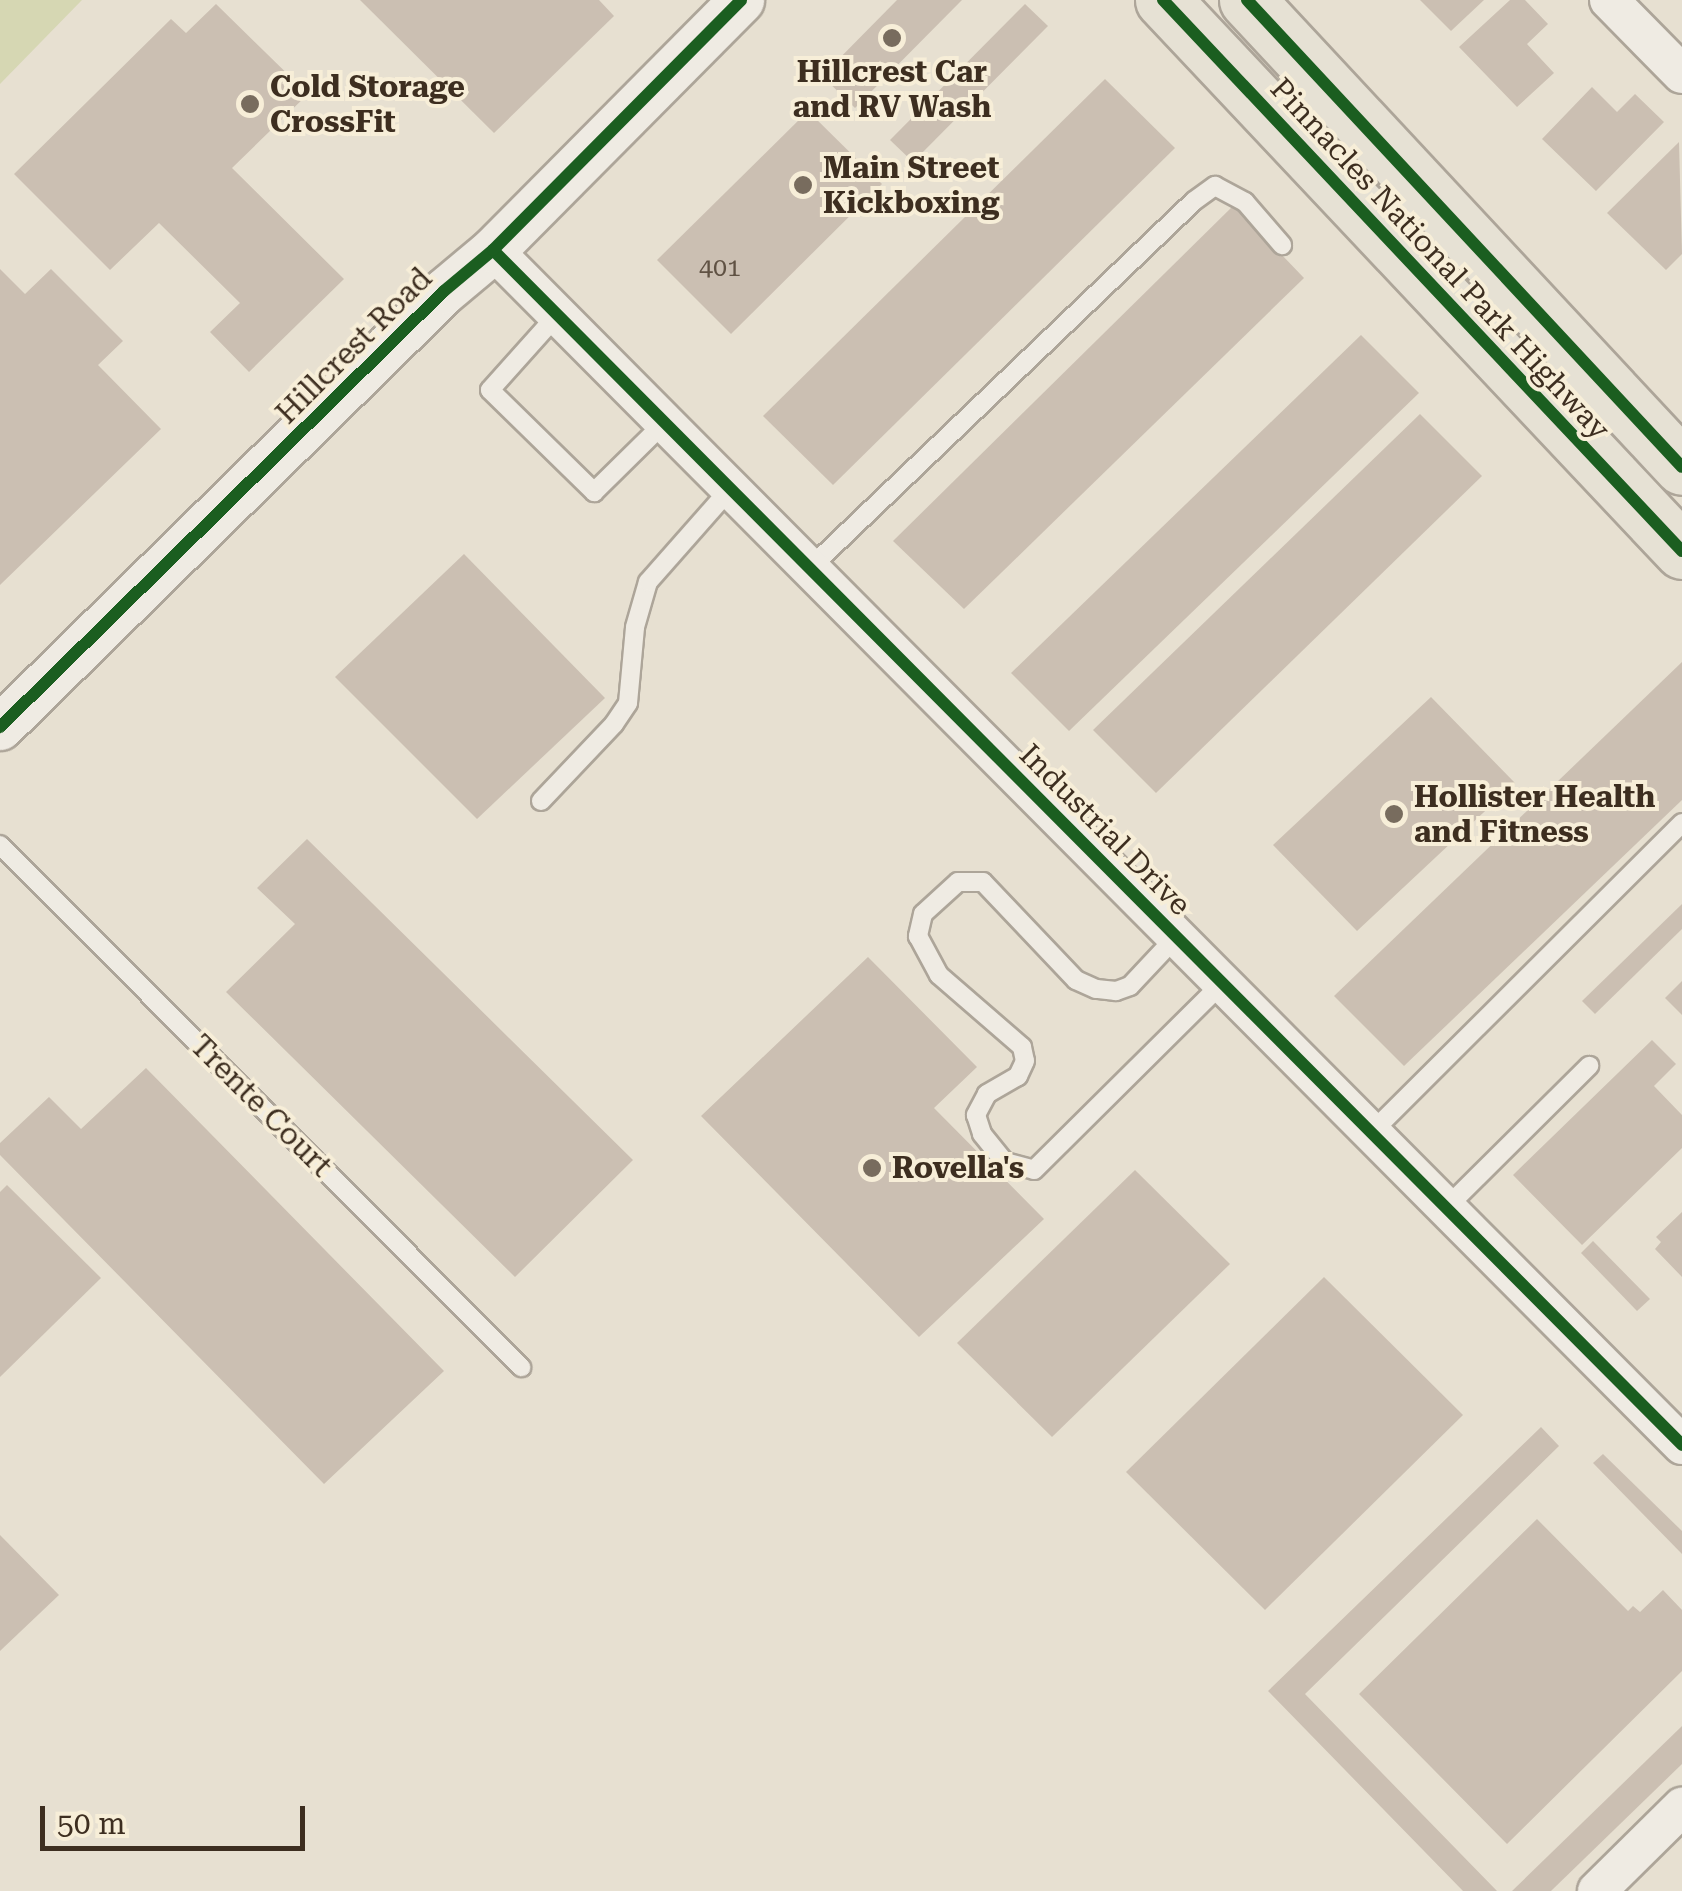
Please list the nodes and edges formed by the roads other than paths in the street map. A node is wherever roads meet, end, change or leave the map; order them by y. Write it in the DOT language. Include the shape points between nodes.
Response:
graph roads {
  1 [pos="741,0"];
  2 [pos="1163,0"];
  3 [pos="1246,0"];
  4 [pos="1608,0"];
  5 [pos="1682,74"];
  6 [pos="1282,245"];
  7 [pos="492,250"];
  8 [pos="558,314"];
  9 [pos="665,422"];
  10 [pos="1682,466"];
  11 [pos="731,488"];
  12 [pos="1682,552"];
  13 [pos="810,568"];
  14 [pos="0,727"];
  15 [pos="541,801"];
  16 [pos="1682,823"];
  17 [pos="0,845"];
  18 [pos="1176,937"];
  19 [pos="1222,983"];
  20 [pos="1589,1066"];
  21 [pos="1371,1133"];
  22 [pos="1446,1208"];
  23 [pos="521,1367"];
  24 [pos="1682,1446"];
  25 [pos="1682,1807"];
  26 [pos="1596,1891"];
  1 -- 7 [label="street, Hillcrest Road"];
  2 -- 12 [label="main road, Pinnacles National Park Highway"];
  3 -- 10 [label="main road, Pinnacles National Park Highway"];
  4 -- 5 [label="street"];
  6 -- 13 [label="lane" via="1244,202 1215,186"];
  7 -- 8 [label="street, Industrial Drive"];
  7 -- 14 [label="street, Hillcrest Road"];
  8 -- 9 [label="street, Industrial Drive"];
  8 -- 9 [label="lane" via="490,390 594,492"];
  9 -- 11 [label="street, Industrial Drive"];
  11 -- 13 [label="street, Industrial Drive"];
  11 -- 15 [label="lane" via="648,582 635,626 628,702"];
  13 -- 18 [label="street, Industrial Drive"];
  16 -- 21 [label="lane"];
  17 -- 23 [label="lane, Trente Court"];
  18 -- 19 [label="street, Industrial Drive"];
  18 -- 19 [label="lane" via="1130,986 1096,990 1076,980 983,882 958,882 923,914 918,936 939,975 1022,1047 1018,1076 986,1094 976,1115 1005,1162 1034,1170"];
  19 -- 21 [label="street, Industrial Drive"];
  20 -- 22 [label="lane"];
  21 -- 22 [label="street, Industrial Drive"];
  22 -- 24 [label="street, Industrial Drive"];
  25 -- 26 [label="street"];
}
